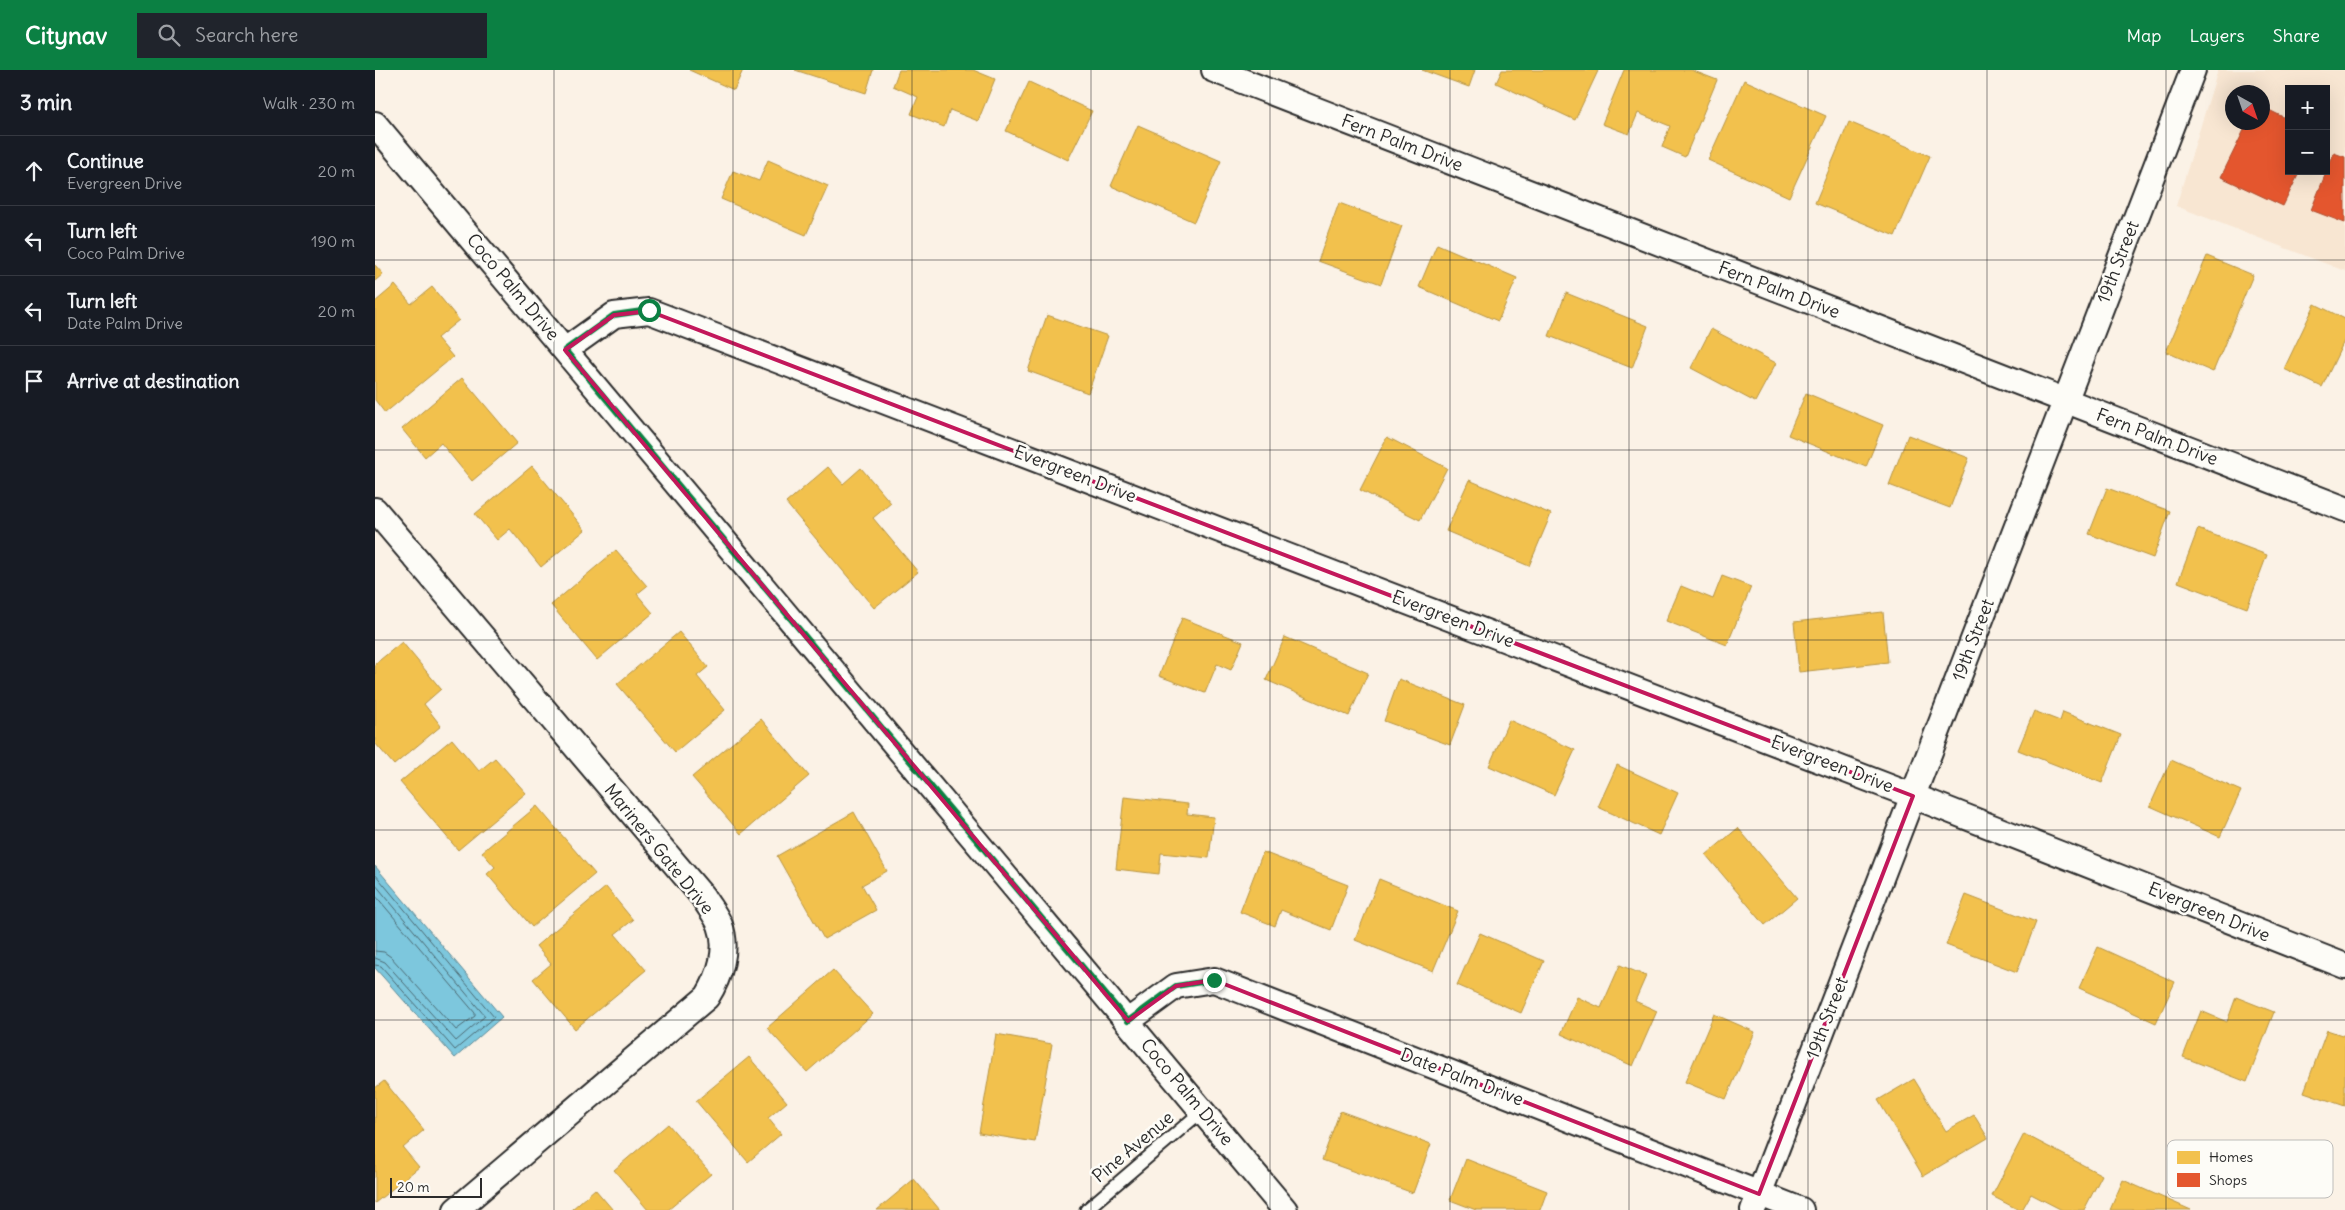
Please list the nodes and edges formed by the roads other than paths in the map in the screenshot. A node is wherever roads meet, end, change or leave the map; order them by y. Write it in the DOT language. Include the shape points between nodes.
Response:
graph roads {
  1 [pos="1214,70"];
  2 [pos="2193,70"];
  3 [pos="375,124"];
  4 [pos="565,350"];
  5 [pos="2064,402"];
  6 [pos="2345,509"];
  7 [pos="375,510"];
  8 [pos="1913,796"];
  9 [pos="2345,966"];
  10 [pos="1128,1021"];
  11 [pos="1202,1111"];
  12 [pos="1756,1202"];
  13 [pos="457,1210"];
  14 [pos="1086,1210"];
  15 [pos="1285,1210"];
  16 [pos="1801,1210"];
  1 -- 5 [label="street, Fern Palm Drive"];
  2 -- 5 [label="street, 19th Street"];
  3 -- 4 [label="street, Coco Palm Drive"];
  4 -- 8 [label="street, Evergreen Drive" via="614,315 649,310"];
  4 -- 10 [label="street, Coco Palm Drive"];
  5 -- 6 [label="street, Fern Palm Drive"];
  5 -- 8 [label="street, 19th Street"];
  7 -- 13 [label="street, Mariners Gate Drive" via="703,897 720,925 724,955 715,984 707,997"];
  8 -- 9 [label="street, Evergreen Drive"];
  8 -- 12 [label="street, 19th Street"];
  10 -- 11 [label="street, Coco Palm Drive"];
  10 -- 12 [label="street, Date Palm Drive" via="1176,986 1214,980"];
  11 -- 14 [label="lane, Pine Avenue"];
  11 -- 15 [label="street, Coco Palm Drive"];
  12 -- 16 [label="street, Date Palm Drive"];
}
